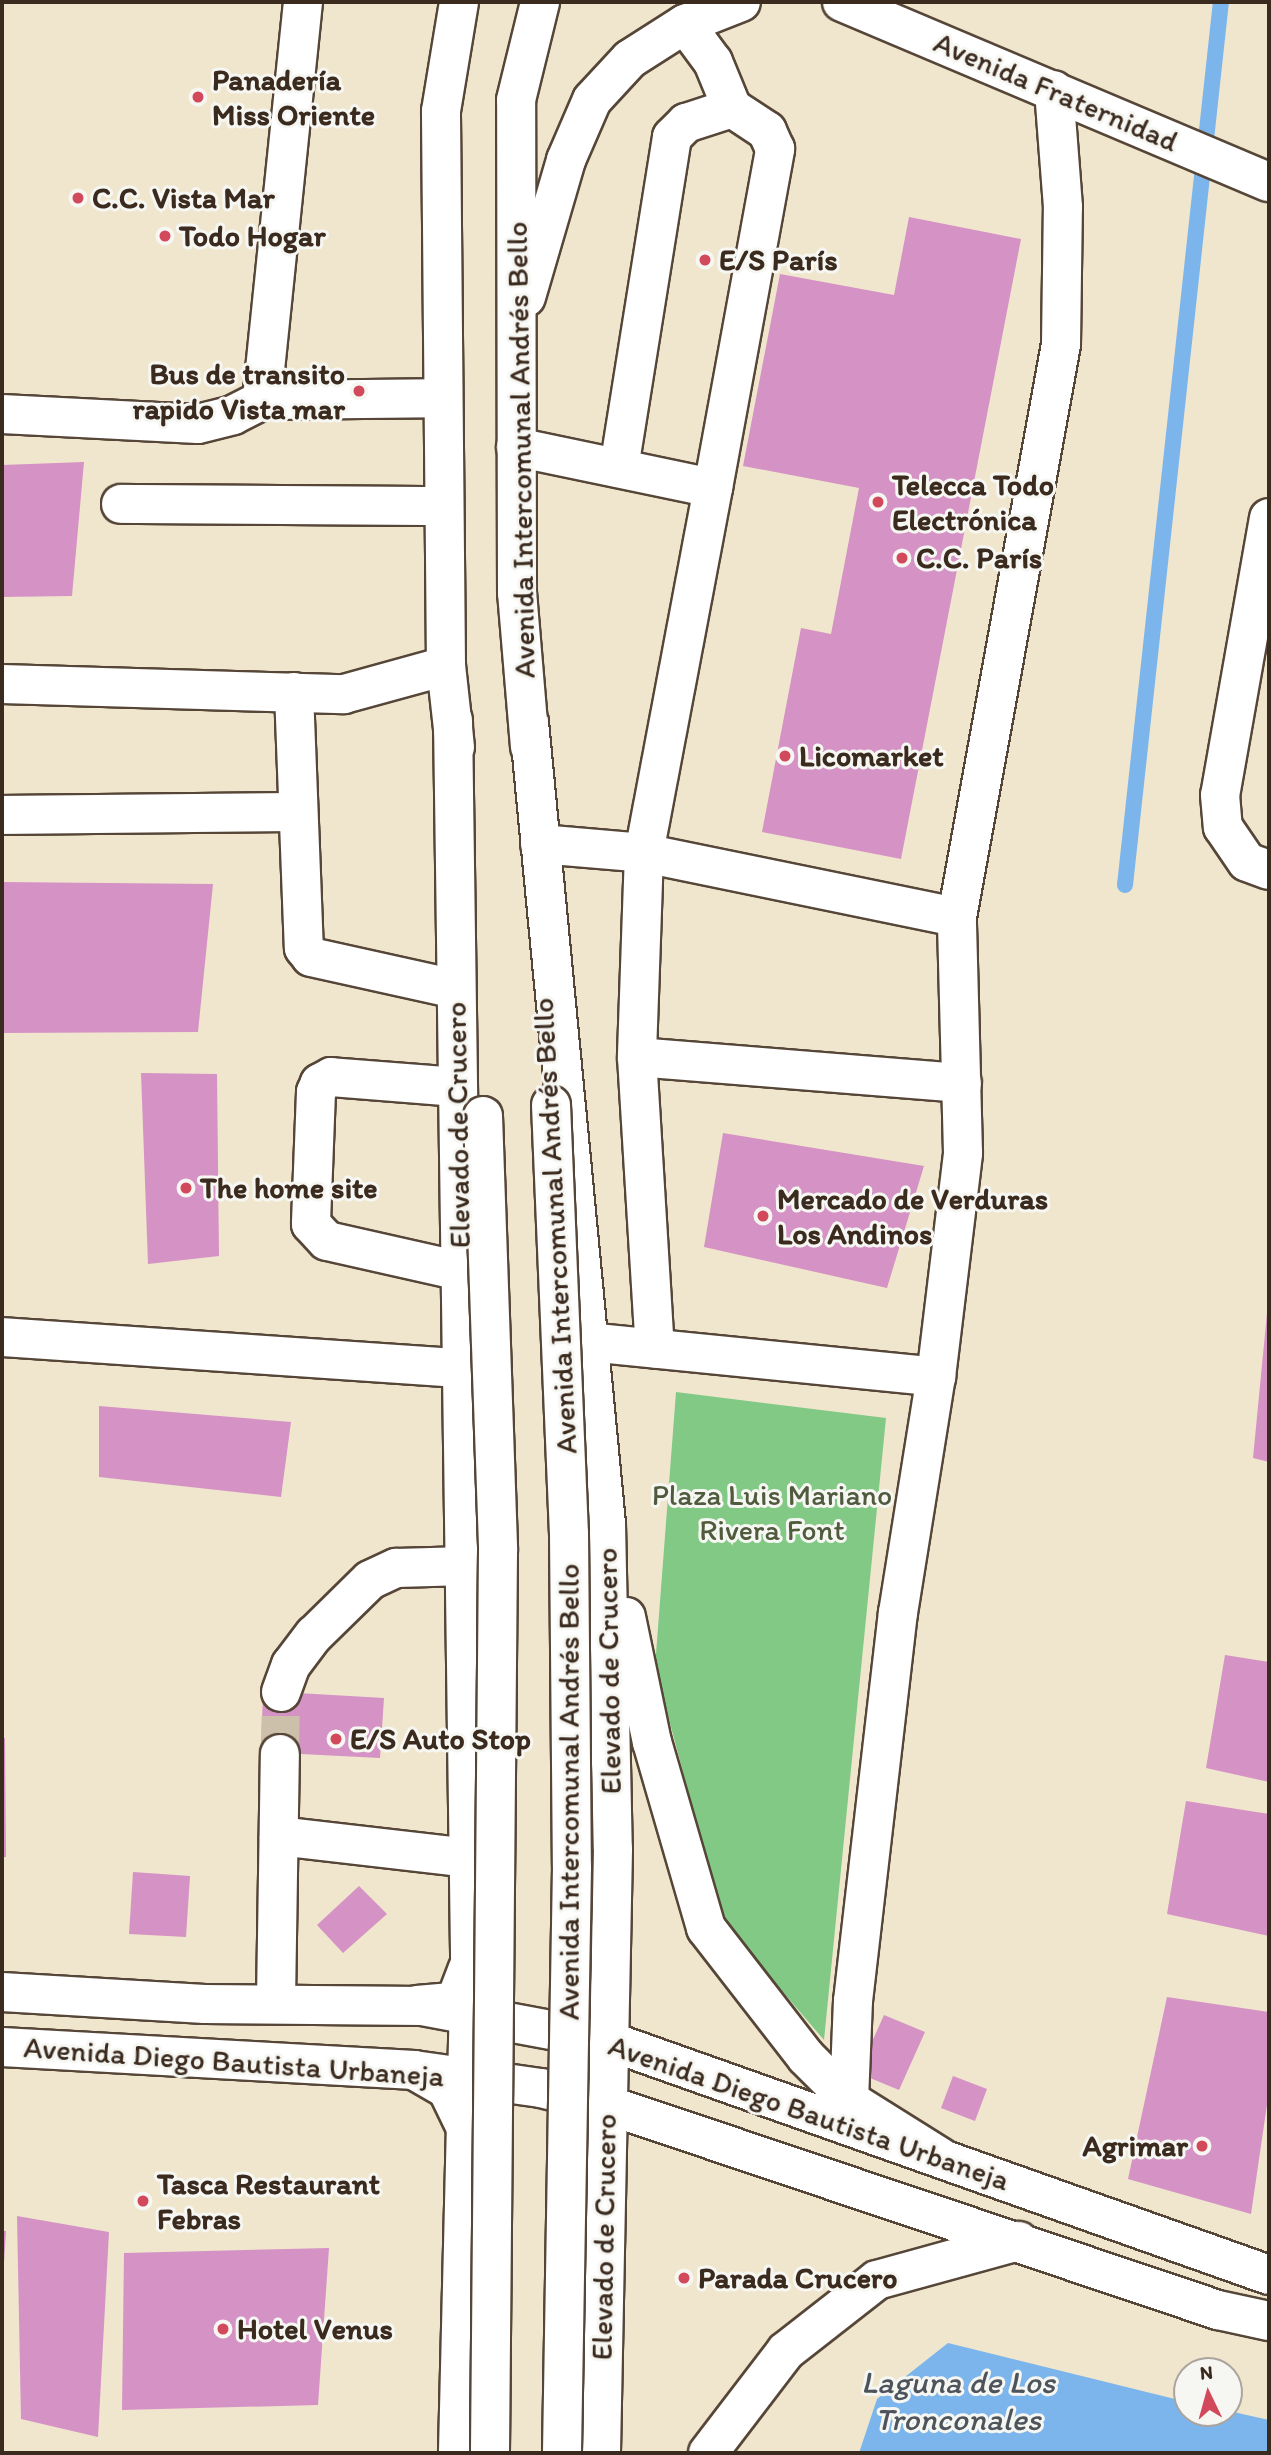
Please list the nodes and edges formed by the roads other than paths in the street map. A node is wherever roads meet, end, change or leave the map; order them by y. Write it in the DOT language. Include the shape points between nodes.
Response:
graph roads {
  1 [pos="303,2"];
  2 [pos="459,2"];
  3 [pos="540,2"];
  4 [pos="741,2"];
  5 [pos="862,5"];
  6 [pos="685,23"];
  7 [pos="1054,90"];
  8 [pos="732,108"];
  9 [pos="1269,182"];
  10 [pos="515,326"];
  11 [pos="441,398"];
  12 [pos="262,400"];
  13 [pos="2,414"];
  14 [pos="516,447"];
  15 [pos="619,468"];
  16 [pos="713,488"];
  17 [pos="121,504"];
  18 [pos="442,506"];
  19 [pos="1269,518"];
  20 [pos="446,666"];
  21 [pos="2,684"];
  22 [pos="294,692"];
  23 [pos="453,720"];
  24 [pos="529,723"];
  25 [pos="298,812"];
  26 [pos="2,815"];
  27 [pos="540,844"];
  28 [pos="644,853"];
  29 [pos="1269,870"];
  30 [pos="957,917"];
  31 [pos="455,989"];
  32 [pos="637,1057"];
  33 [pos="962,1083"];
  34 [pos="457,1087"];
  35 [pos="460,1271"];
  36 [pos="2,1337"];
  37 [pos="588,1342"];
  38 [pos="655,1348"];
  39 [pos="462,1368"];
  40 [pos="936,1377"];
  41 [pos="606,1524"];
  42 [pos="467,1566"];
  43 [pos="281,1692"];
  44 [pos="279,1754"];
  45 [pos="279,1836"];
  46 [pos="469,1858"];
  47 [pos="470,1959"];
  48 [pos="2,1992"];
  49 [pos="276,2001"];
  50 [pos="417,2005"];
  51 [pos="468,2015"];
  52 [pos="609,2041"];
  53 [pos="2,2047"];
  54 [pos="414,2070"];
  55 [pos="466,2077"];
  56 [pos="849,2100"];
  57 [pos="605,2104"];
  58 [pos="465,2126"];
  59 [pos="940,2157"];
  60 [pos="1019,2241"];
  61 [pos="1269,2275"];
  62 [pos="1269,2321"];
  63 [pos="458,2453"];
  64 [pos="490,2453"];
  65 [pos="562,2453"];
  66 [pos="601,2453"];
  67 [pos="708,2453"];
  1 -- 12 [label="main road"];
  2 -- 11 [label="main road" via="441,111"];
  3 -- 10 [label="main road, Avenida Intercomunal Andrés Bello" via="516,100"];
  4 -- 6 [label="main road"];
  5 -- 7 [label="main road, Avenida Fraternidad"];
  6 -- 8 [label="main road" via="713,62"];
  6 -- 10 [label="main road" via="630,59 593,100 566,160 537,269"];
  7 -- 9 [label="main road, Avenida Fraternidad"];
  7 -- 30 [label="main road" via="1063,207 1061,344"];
  8 -- 15 [label="main road" via="686,123 672,137"];
  8 -- 16 [label="main road" via="767,131 775,149"];
  10 -- 14 [label="main road, Avenida Intercomunal Andrés Bello"];
  11 -- 12 [label="main road"];
  11 -- 18 [label="main road"];
  12 -- 13 [label="main road" via="233,415 198,424"];
  14 -- 15 [label="main road"];
  14 -- 24 [label="main road, Avenida Intercomunal Andrés Bello" via="517,593"];
  15 -- 16 [label="main road"];
  16 -- 28 [label="main road"];
  17 -- 18 [label="main road"];
  18 -- 20 [label="main road"];
  19 -- 29 [label="main road" via="1220,795 1223,827 1247,862"];
  20 -- 22 [label="main road" via="344,694"];
  20 -- 23 [label="main road"];
  21 -- 22 [label="main road"];
  22 -- 25 [label="main road"];
  23 -- 31 [label="main road, Elevado de Crucero"];
  23 -- 64 [label="main road, bridge" via="483,1116 498,1551"];
  24 -- 27 [label="main road, Elevado de Crucero"];
  24 -- 65 [label="main road, Avenida Intercomunal Andrés Bello, bridge" via="569,1534 572,1867"];
  25 -- 26 [label="main road"];
  25 -- 31 [label="main road" via="302,938 311,957"];
  27 -- 28 [label="main road"];
  27 -- 37 [label="main road, Elevado de Crucero"];
  28 -- 30 [label="main road"];
  28 -- 32 [label="main road"];
  30 -- 33 [label="main road"];
  31 -- 34 [label="main road, Elevado de Crucero"];
  32 -- 33 [label="main road"];
  32 -- 38 [label="main road"];
  33 -- 40 [label="main road" via="963,1153"];
  34 -- 35 [label="main road, Elevado de Crucero"];
  34 -- 35 [label="main road" via="331,1077 320,1083 310,1224 327,1241"];
  35 -- 39 [label="main road, Elevado de Crucero"];
  36 -- 39 [label="main road"];
  37 -- 38 [label="main road"];
  37 -- 41 [label="main road, Elevado de Crucero"];
  38 -- 40 [label="main road"];
  39 -- 42 [label="main road, Elevado de Crucero"];
  40 -- 56 [label="main road" via="897,1627 853,2001"];
  41 -- 52 [label="main road, Elevado de Crucero" via="613,1849"];
  41 -- 56 [label="main road" via="652,1742 706,1928 806,2057"];
  42 -- 43 [label="main road" via="396,1568 370,1580 314,1635 291,1665"];
  42 -- 46 [label="main road, Elevado de Crucero"];
  44 -- 45 [label="main road"];
  45 -- 46 [label="main road"];
  45 -- 49 [label="main road"];
  46 -- 47 [label="main road, Elevado de Crucero"];
  47 -- 50 [label="main road" via="455,2002"];
  47 -- 51 [label="main road, Elevado de Crucero"];
  48 -- 49 [label="main road, Avenida Diego Bautista Urbaneja" via="205,2004"];
  49 -- 50 [label="main road, Avenida Diego Bautista Urbaneja"];
  50 -- 51 [label="main road, Avenida Diego Bautista Urbaneja"];
  51 -- 52 [label="main road, Avenida Diego Bautista Urbaneja"];
  51 -- 55 [label="main road, Elevado de Crucero"];
  52 -- 57 [label="main road, Elevado de Crucero"];
  52 -- 59 [label="main road, Avenida Diego Bautista Urbaneja"];
  53 -- 54 [label="main road, Avenida Diego Bautista Urbaneja"];
  54 -- 55 [label="main road, Avenida Diego Bautista Urbaneja"];
  54 -- 58 [label="main road" via="447,2089"];
  55 -- 57 [label="main road, Avenida Diego Bautista Urbaneja" via="541,2088"];
  55 -- 58 [label="main road, Elevado de Crucero"];
  56 -- 59 [label="main road"];
  57 -- 60 [label="main road, Avenida Diego Bautista Urbaneja"];
  57 -- 66 [label="main road, Elevado de Crucero"];
  58 -- 63 [label="main road, Elevado de Crucero"];
  59 -- 61 [label="main road, Avenida Diego Bautista Urbaneja"];
  60 -- 62 [label="main road, Avenida Diego Bautista Urbaneja" via="1218,2310"];
  60 -- 67 [label="main road" via="877,2280 786,2351"];
}
